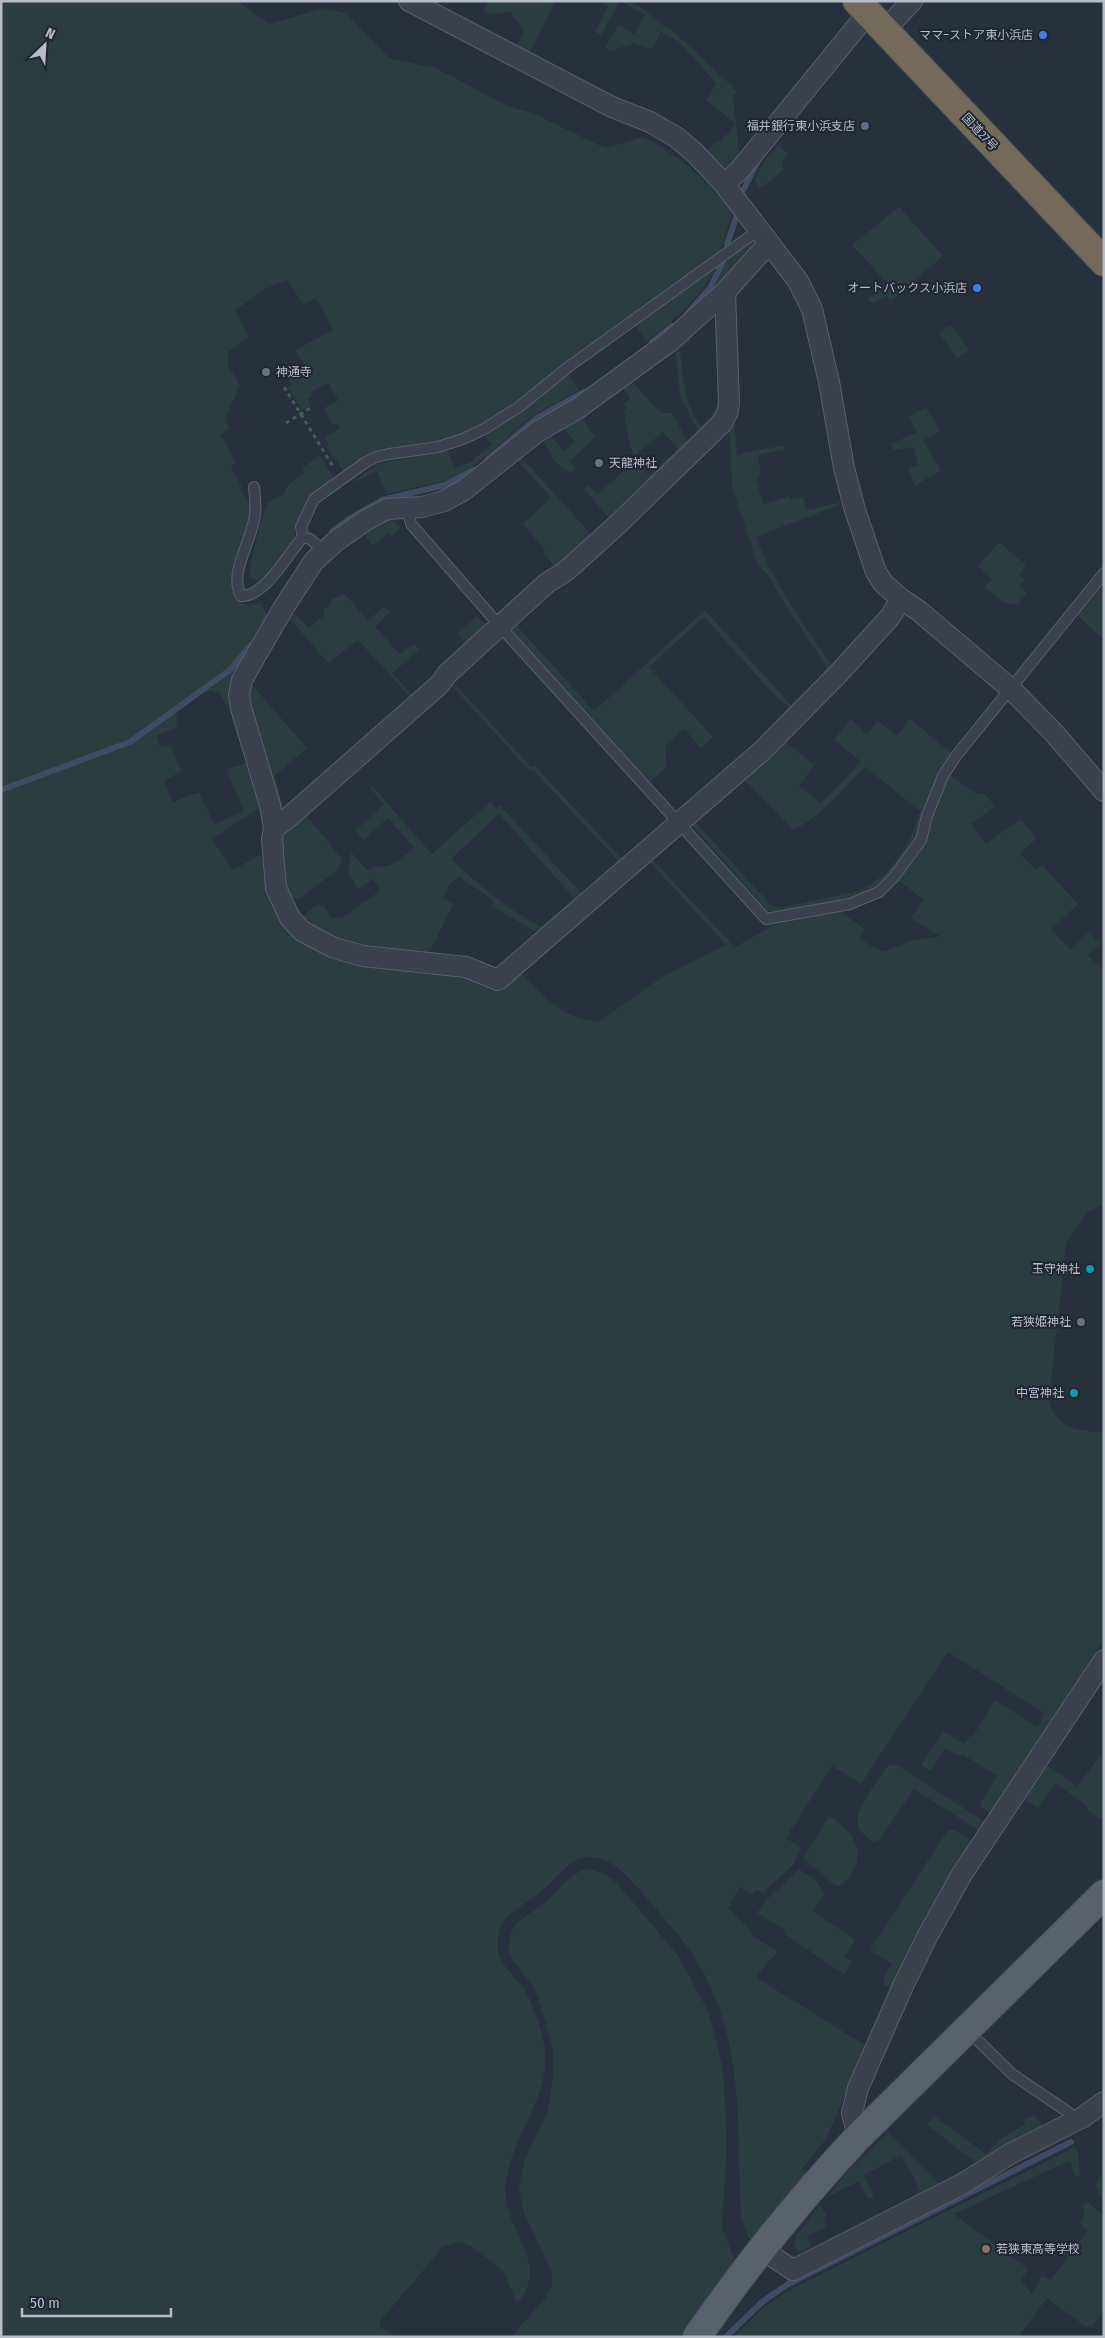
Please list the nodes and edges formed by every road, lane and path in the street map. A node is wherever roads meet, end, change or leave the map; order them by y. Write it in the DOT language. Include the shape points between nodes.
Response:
graph roads {
  1 [pos="409,1"];
  2 [pos="912,1"];
  3 [pos="870,15"];
  4 [pos="724,184"];
  5 [pos="765,237"];
  6 [pos="1100,250"];
  7 [pos="725,292"];
  8 [pos="284,387"];
  9 [pos="312,407"];
  10 [pos="300,414"];
  11 [pos="286,423"];
  12 [pos="342,481"];
  13 [pos="254,487"];
  14 [pos="407,507"];
  15 [pos="314,544"];
  16 [pos="1104,573"];
  17 [pos="901,599"];
  18 [pos="499,625"];
  19 [pos="1010,689"];
  20 [pos="1104,791"];
  21 [pos="678,821"];
  22 [pos="274,828"];
  23 [pos="1104,1660"];
  24 [pos="1104,1894"];
  25 [pos="967,2030"];
  26 [pos="1104,2102"];
  27 [pos="1076,2121"];
  28 [pos="858,2137"];
  29 [pos="761,2249"];
  30 [pos="697,2337"];
  1 -- 4 [label="street" via="612,106 650,122 694,153"];
  2 -- 3 [label="street"];
  3 -- 4 [label="street" via="739,171"];
  3 -- 6 [label="highway, 国道27号"];
  4 -- 5 [label="street"];
  5 -- 7 [label="street" via="764,250"];
  5 -- 12 [label="lane" via="718,258 519,407 484,429 438,446 376,457"];
  5 -- 17 [label="street" via="798,281 812,309 855,510 876,572"];
  7 -- 14 [label="street" via="670,342 577,409 537,432 464,490 444,501"];
  7 -- 18 [label="street" via="729,403 722,423 617,525"];
  8 -- 10 [label="path"];
  9 -- 10 [label="path"];
  10 -- 11 [label="path"];
  10 -- 12 [label="path"];
  12 -- 15 [label="lane" via="314,499 302,527"];
  13 -- 15 [label="lane" via="255,515 236,588 241,596 250,596 263,588"];
  14 -- 15 [label="street" via="387,509"];
  14 -- 18 [label="lane" via="411,524"];
  15 -- 22 [label="street" via="314,561 242,680 239,694 240,708"];
  16 -- 19 [label="lane"];
  17 -- 19 [label="street"];
  17 -- 21 [label="street" via="890,617 776,736"];
  18 -- 21 [label="lane"];
  18 -- 22 [label="street" via="446,674 440,684"];
  19 -- 20 [label="street" via="1054,733"];
  19 -- 21 [label="lane" via="943,776 921,840 907,861 879,892 850,904 766,919"];
  21 -- 22 [label="street" via="498,980 466,967 363,956 334,948 302,932 290,918 276,888"];
  23 -- 28 [label="street" via="962,1874 927,1937 858,2088 852,2113"];
  24 -- 25 [label="main road"];
  25 -- 27 [label="lane" via="1012,2074 1068,2112"];
  25 -- 28 [label="main road"];
  26 -- 27 [label="street"];
  27 -- 29 [label="street" via="1010,2154 962,2184 793,2270"];
  28 -- 29 [label="main road"];
  29 -- 30 [label="main road"];
}
